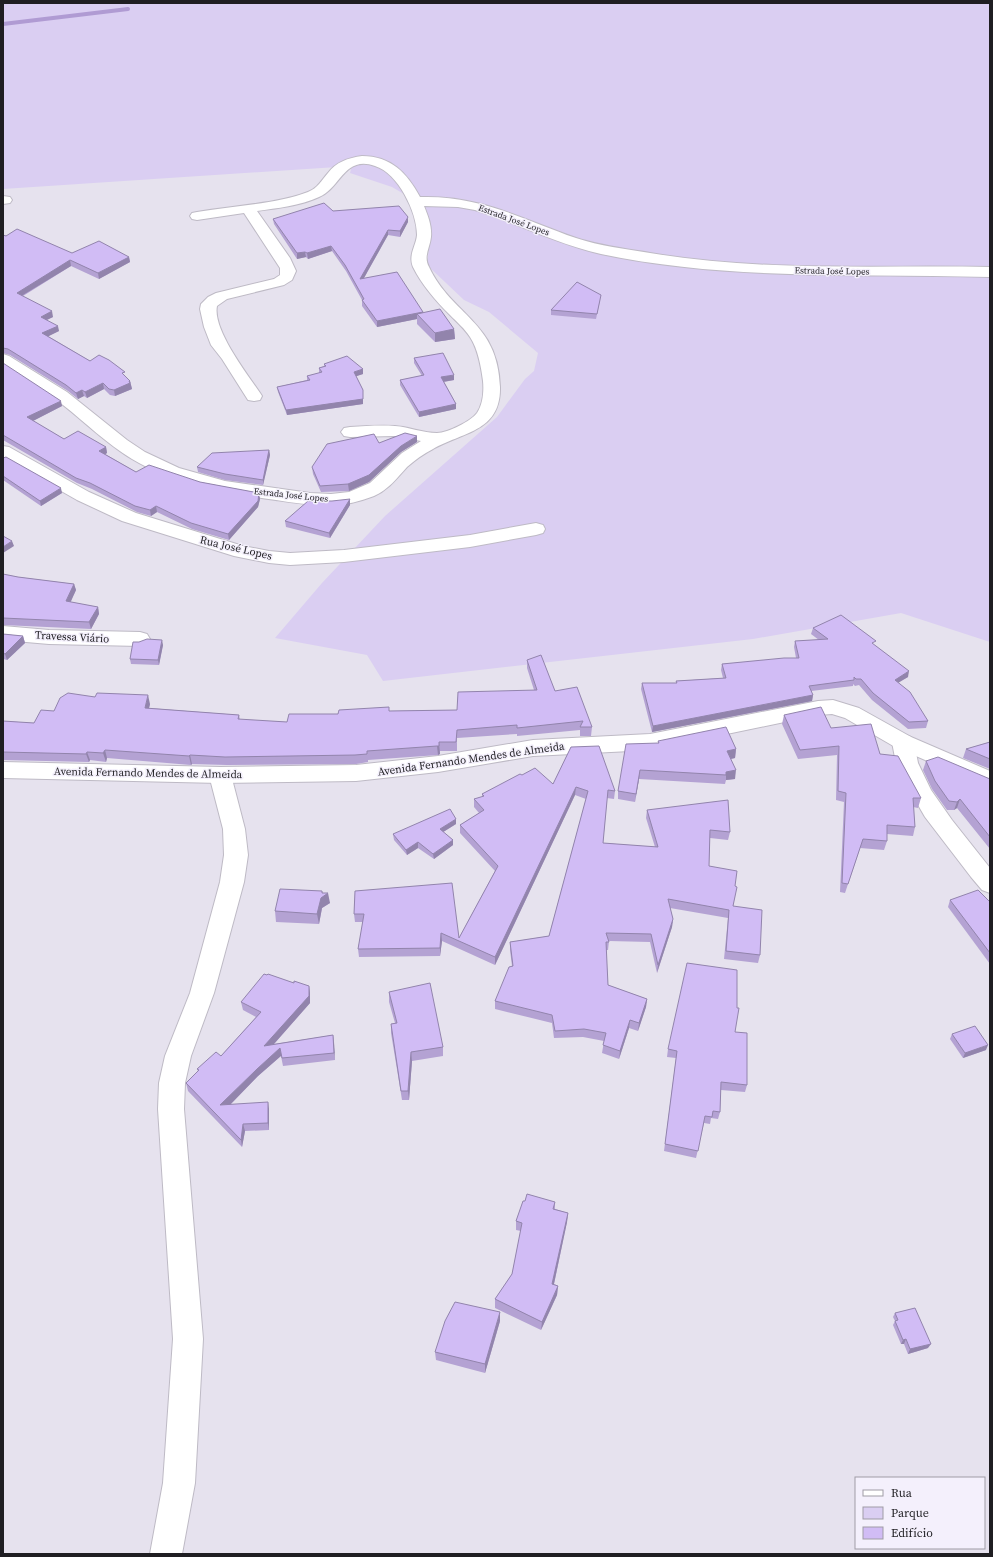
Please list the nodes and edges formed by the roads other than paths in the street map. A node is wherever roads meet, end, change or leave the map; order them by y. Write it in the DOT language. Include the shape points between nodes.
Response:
graph roads {
  1 [pos="414,202"];
  2 [pos="248,208"];
  3 [pos="197,216"];
  4 [pos="990,272"];
  5 [pos="3,359"];
  6 [pos="254,396"];
  7 [pos="350,432"];
  8 [pos="441,439"];
  9 [pos="3,451"];
  10 [pos="536,529"];
  11 [pos="3,633"];
  12 [pos="140,639"];
  13 [pos="903,742"];
  14 [pos="3,770"];
  15 [pos="220,775"];
  16 [pos="990,780"];
  17 [pos="990,884"];
  18 [pos="166,1554"];
  1 -- 2 [label="street" via="389,166 378,162 356,161 341,167 319,193 297,200"];
  1 -- 4 [label="street, Estrada José Lopes" via="451,201 484,207 591,247 691,263 806,270"];
  1 -- 8 [label="street, Estrada José Lopes" via="424,233 418,257 420,265 433,286 472,327 480,340 486,356 491,388 491,402 484,416 469,428"];
  2 -- 3 [label="street"];
  2 -- 6 [label="street" via="272,245 286,261 288,275 279,282 222,296 209,304 208,310 219,345 230,357"];
  5 -- 8 [label="street, Estrada José Lopes" via="61,395 137,455 178,473 227,488 321,500 359,495 380,485 405,459 418,450"];
  7 -- 8 [label="street" via="395,431"];
  9 -- 10 [label="street, Rua José Lopes" via="83,496 129,517 211,543 269,557 344,556 457,543"];
  11 -- 12 [label="street, Travessa Viário"];
  13 -- 15 [label="street, Avenida Fernando Mendes de Almeida" via="852,713 833,707 650,742 533,748 438,764 356,773"];
  13 -- 16 [label="street, Avenida Fernando Mendes de Almeida"];
  13 -- 17 [label="street" via="906,761 926,799 960,848"];
  14 -- 15 [label="street, Avenida Fernando Mendes de Almeida"];
  15 -- 18 [label="street" via="234,829 236,855 232,882 202,993 178,1056 172,1083 172,1132 188,1339 179,1482"];
}
